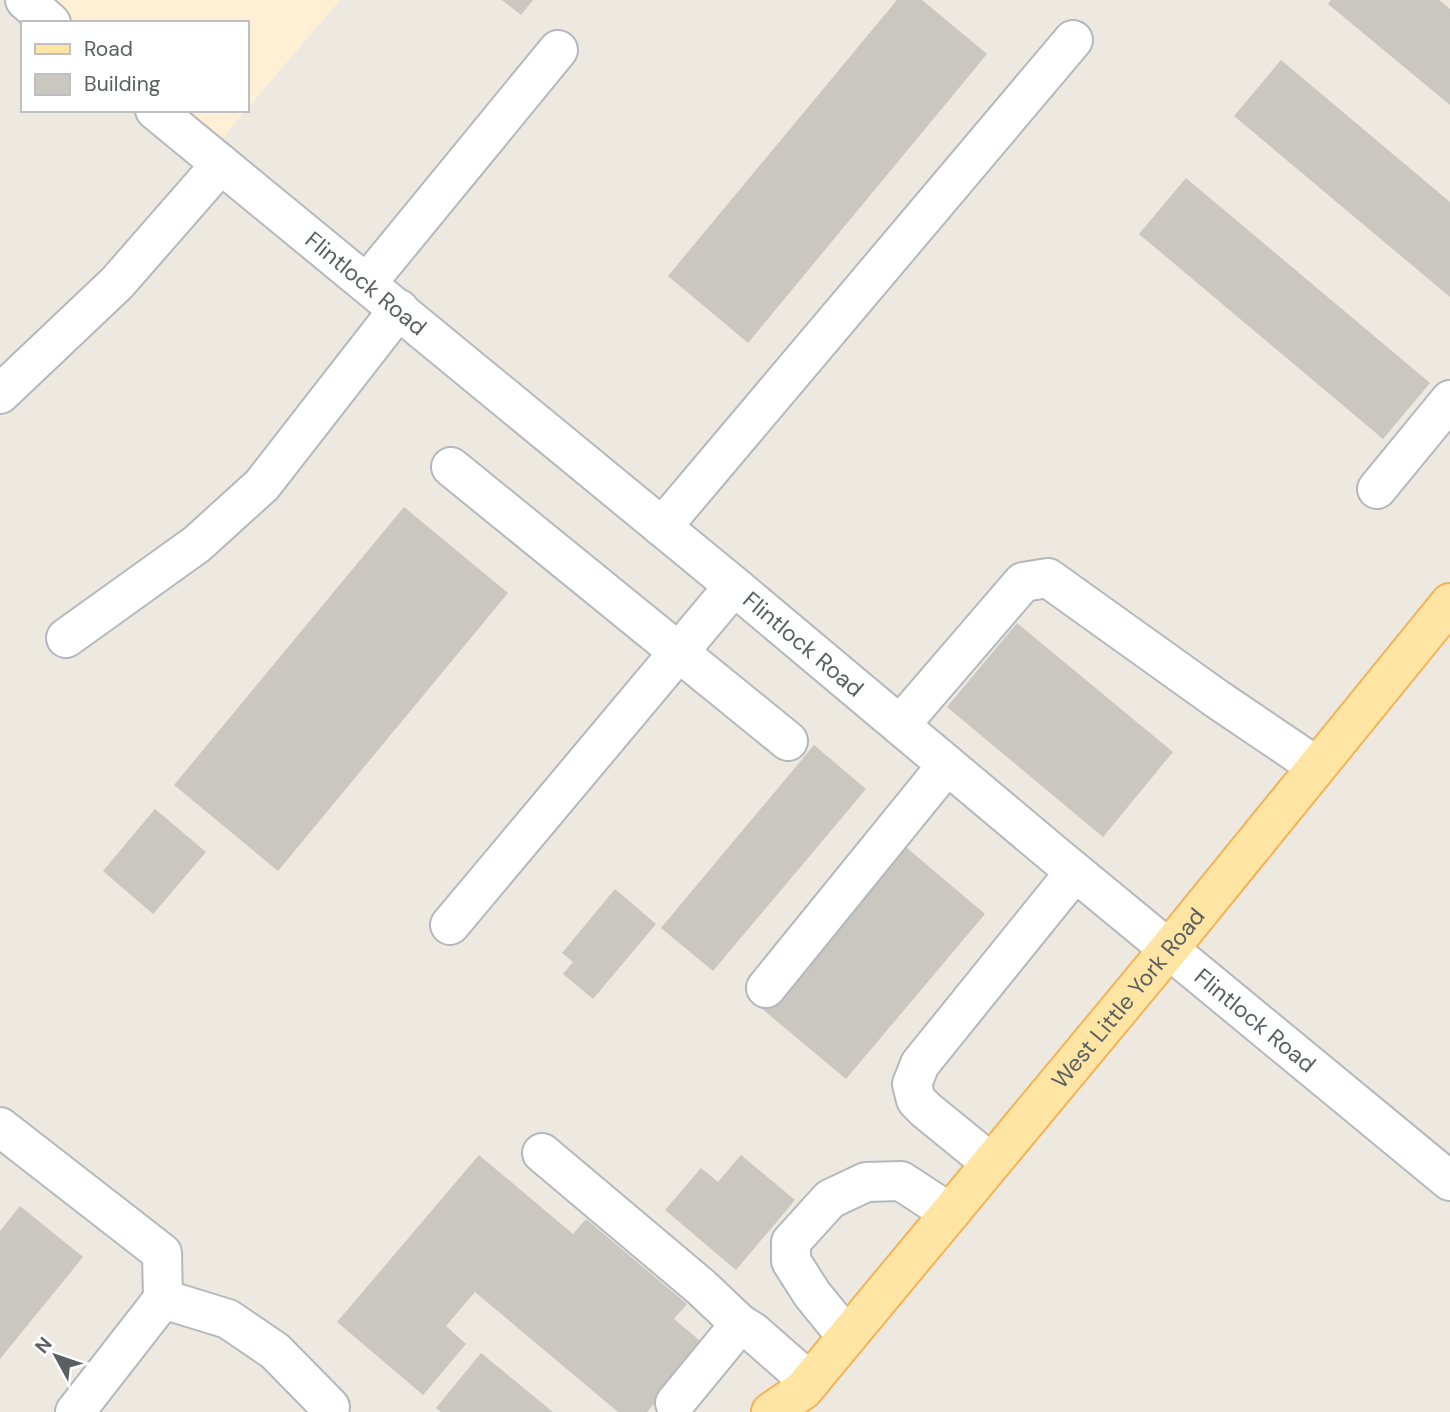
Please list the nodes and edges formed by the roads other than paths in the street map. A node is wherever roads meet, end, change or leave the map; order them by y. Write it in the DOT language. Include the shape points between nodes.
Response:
graph roads {
  1 [pos="25,0"];
  2 [pos="49,21"];
  3 [pos="1073,40"];
  4 [pos="558,50"];
  5 [pos="157,112"];
  6 [pos="221,164"];
  7 [pos="367,283"];
  8 [pos="399,309"];
  9 [pos="0,394"];
  10 [pos="1450,400"];
  11 [pos="451,467"];
  12 [pos="1377,489"];
  13 [pos="663,527"];
  14 [pos="734,586"];
  15 [pos="1450,603"];
  16 [pos="66,638"];
  17 [pos="679,652"];
  18 [pos="900,725"];
  19 [pos="788,741"];
  20 [pos="947,765"];
  21 [pos="1316,766"];
  22 [pos="1075,872"];
  23 [pos="450,925"];
  24 [pos="1169,949"];
  25 [pos="766,988"];
  26 [pos="0,1127"];
  27 [pos="542,1153"];
  28 [pos="991,1163"];
  29 [pos="1450,1181"];
  30 [pos="950,1213"];
  31 [pos="163,1299"];
  32 [pos="740,1324"];
  33 [pos="847,1337"];
  34 [pos="802,1395"];
  35 [pos="675,1403"];
  36 [pos="332,1410"];
  37 [pos="75,1412"];
  38 [pos="771,1412"];
  1 -- 2 [label="street"];
  3 -- 13 [label="street"];
  4 -- 7 [label="street"];
  5 -- 6 [label="street, Flintlock Road"];
  6 -- 7 [label="street, Flintlock Road"];
  6 -- 9 [label="street" via="117,283"];
  7 -- 8 [label="street, Flintlock Road"];
  8 -- 13 [label="street, Flintlock Road"];
  8 -- 16 [label="street" via="262,485 197,544"];
  10 -- 12 [label="street"];
  11 -- 17 [label="street"];
  13 -- 14 [label="street, Flintlock Road"];
  14 -- 17 [label="street"];
  14 -- 18 [label="street, Flintlock Road"];
  15 -- 21 [label="main road, West Little York Road"];
  17 -- 19 [label="street"];
  17 -- 23 [label="street"];
  18 -- 20 [label="street, Flintlock Road"];
  18 -- 21 [label="street" via="1023,582 1048,578"];
  20 -- 22 [label="street, Flintlock Road"];
  20 -- 25 [label="street"];
  21 -- 24 [label="main road, West Little York Road"];
  22 -- 24 [label="street, Flintlock Road"];
  22 -- 28 [label="street" via="920,1064 912,1084 916,1100 926,1110"];
  24 -- 28 [label="main road, West Little York Road"];
  24 -- 29 [label="street, Flintlock Road"];
  26 -- 31 [label="street" via="162,1253"];
  27 -- 32 [label="street"];
  28 -- 30 [label="main road, West Little York Road"];
  30 -- 33 [label="main road, West Little York Road"];
  30 -- 33 [label="street" via="901,1181 866,1182 830,1199 791,1242 791,1261"];
  31 -- 36 [label="street" via="228,1319 275,1351"];
  31 -- 37 [label="street"];
  32 -- 34 [label="street" via="754,1332"];
  32 -- 35 [label="street"];
  33 -- 34 [label="main road, West Little York Road"];
  34 -- 38 [label="main road, West Little York Road"];
}
